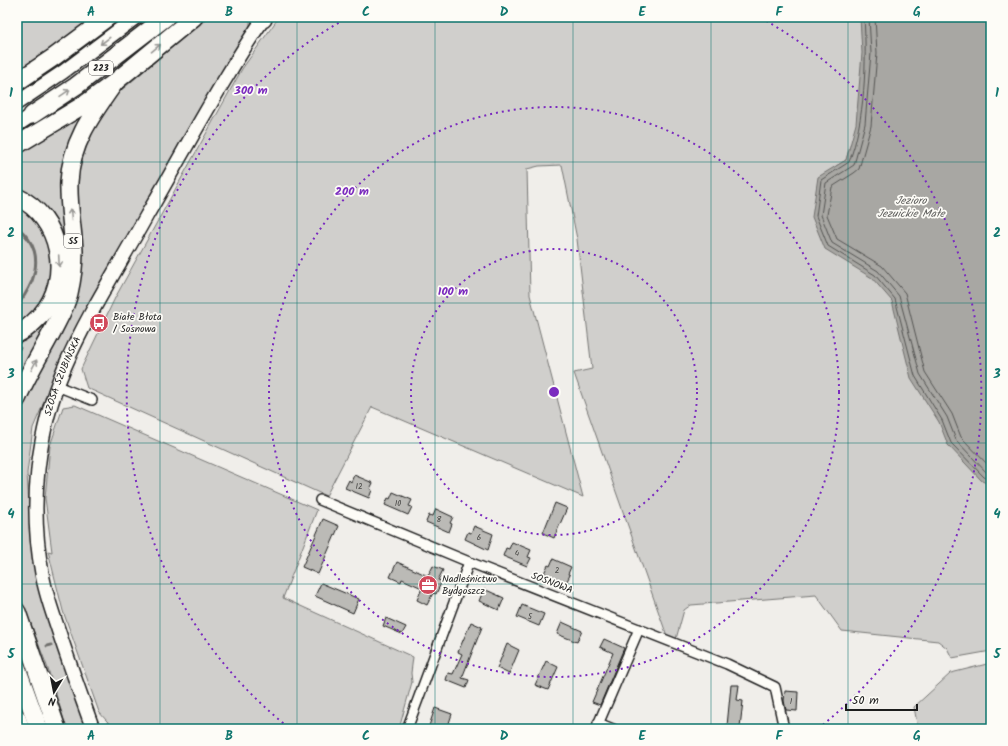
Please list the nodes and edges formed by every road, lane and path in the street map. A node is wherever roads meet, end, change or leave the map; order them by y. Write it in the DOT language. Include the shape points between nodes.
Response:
graph roads {
  1 [pos="108,17"];
  2 [pos="136,17"];
  3 [pos="166,17"];
  4 [pos="194,17"];
  5 [pos="263,18"];
  6 [pos="17,82"];
  7 [pos="115,82"];
  8 [pos="17,103"];
  9 [pos="32,115"];
  10 [pos="17,125"];
  11 [pos="17,146"];
  12 [pos="17,197"];
  13 [pos="17,334"];
  14 [pos="57,386"];
  15 [pos="17,399"];
  16 [pos="92,400"];
  17 [pos="320,500"];
  18 [pos="469,562"];
  19 [pos="17,612"];
  20 [pos="639,629"];
  21 [pos="17,668"];
  22 [pos="17,718"];
  23 [pos="597,726"];
  24 [pos="21,729"];
  25 [pos="39,729"];
  26 [pos="57,729"];
  27 [pos="93,729"];
  28 [pos="407,729"];
  29 [pos="614,729"];
  30 [pos="784,729"];
  1 -- 6 [label="highway"];
  2 -- 8 [label="street, 223, one-way" via="64,72"];
  9 -- 3 [label="highway, 223, one-way" via="88,78"];
  7 -- 4 [label="highway, S5, one-way"];
  5 -- 14 [label="street, SZOSA SZUBIŃSKA" via="213,99 90,317"];
  7 -- 11 [label="highway" via="85,104"];
  15 -- 7 [label="highway, S5, one-way" via="68,295 74,252 69,181 77,143 91,116"];
  9 -- 10 [label="street, 223"];
  12 -- 13 [label="highway, one-way" via="38,211 49,226 56,240 59,260 59,277 48,308 35,322"];
  14 -- 16 [label="street"];
  14 -- 27 [label="street, SZOSA SZUBIŃSKA" via="40,450 36,531 48,600"];
  17 -- 18 [label="street, SOSNOWA"];
  18 -- 20 [label="street, SOSNOWA"];
  18 -- 28 [label="street"];
  19 -- 26 [label="highway"];
  20 -- 23 [label="street"];
  20 -- 30 [label="street, SOSNOWA" via="727,664 775,687"];
  21 -- 25 [label="highway"];
  22 -- 24 [label="highway"];
  23 -- 29 [label="street"];
}
